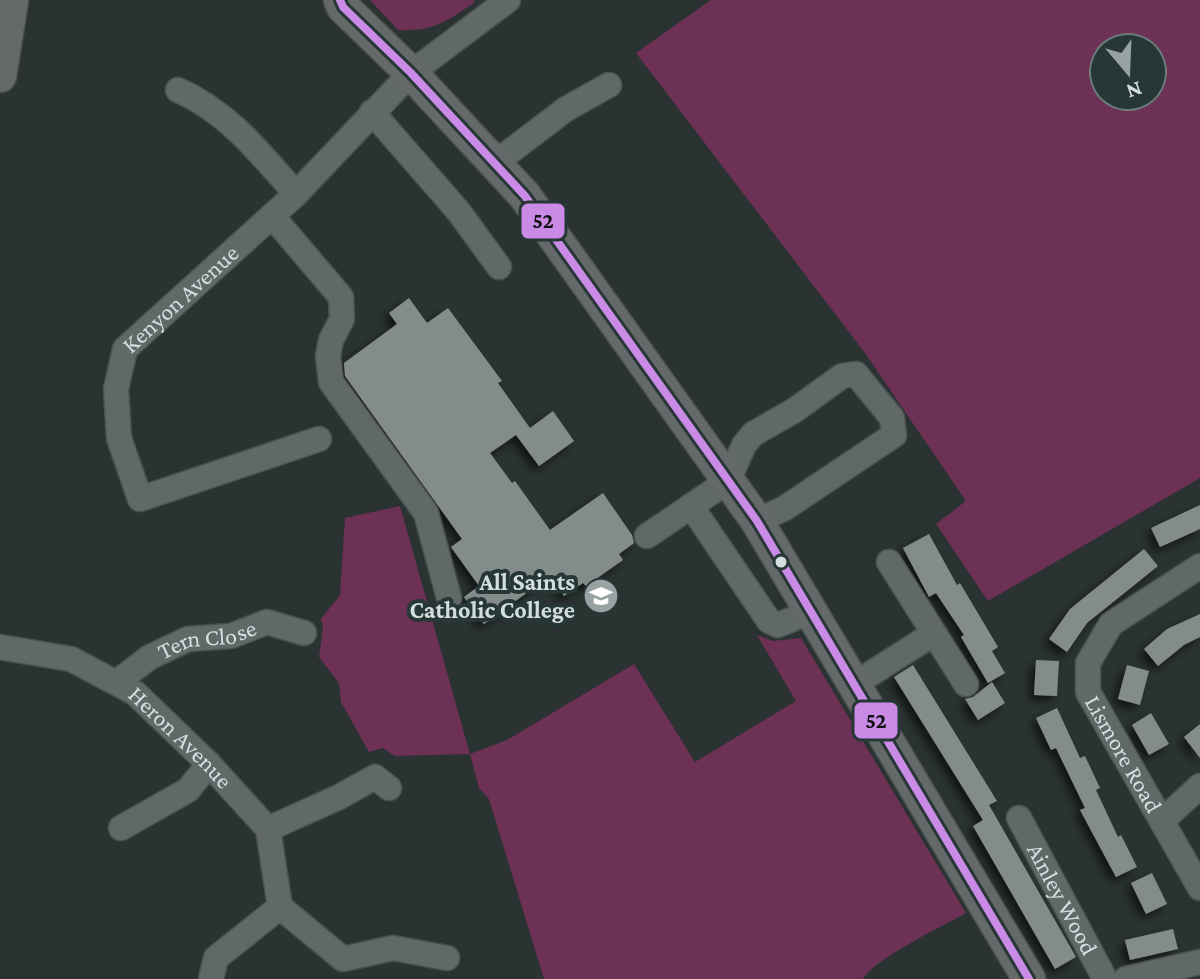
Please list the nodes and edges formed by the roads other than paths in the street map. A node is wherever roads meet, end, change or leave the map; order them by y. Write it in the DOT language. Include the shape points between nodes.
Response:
graph roads {
  1 [pos="12,0"];
  2 [pos="340,0"];
  3 [pos="508,0"];
  4 [pos="411,73"];
  5 [pos="0,76"];
  6 [pos="609,85"];
  7 [pos="178,90"];
  8 [pos="372,112"];
  9 [pos="495,163"];
  10 [pos="296,194"];
  11 [pos="272,216"];
  12 [pos="499,267"];
  13 [pos="319,439"];
  14 [pos="728,481"];
  15 [pos="691,506"];
  16 [pos="757,521"];
  17 [pos="647,536"];
  18 [pos="889,562"];
  19 [pos="1200,566"];
  20 [pos="449,598"];
  21 [pos="810,612"];
  22 [pos="304,633"];
  23 [pos="933,634"];
  24 [pos="0,647"];
  25 [pos="117,682"];
  26 [pos="966,684"];
  27 [pos="853,685"];
  28 [pos="209,764"];
  29 [pos="1200,786"];
  30 [pos="389,788"];
  31 [pos="1019,818"];
  32 [pos="1162,821"];
  33 [pos="121,828"];
  34 [pos="268,829"];
  35 [pos="1200,888"];
  36 [pos="280,907"];
  37 [pos="447,958"];
  38 [pos="1200,962"];
  39 [pos="211,979"];
  40 [pos="1029,979"];
  41 [pos="1105,979"];
  42 [pos="1126,979"];
  1 -- 5 [label="main road"];
  2 -- 4 [label="main road"];
  3 -- 4 [label="street, Kenyon Avenue"];
  4 -- 8 [label="street, Kenyon Avenue"];
  4 -- 9 [label="main road"];
  6 -- 9 [label="street" via="566,109"];
  7 -- 10 [label="street" via="229,122"];
  8 -- 10 [label="street, Kenyon Avenue"];
  8 -- 12 [label="street"];
  9 -- 14 [label="main road" via="525,196"];
  10 -- 11 [label="street, Kenyon Avenue"];
  11 -- 13 [label="street, Kenyon Avenue" via="125,349 116,389 119,438 140,499"];
  11 -- 20 [label="street" via="341,297 342,319 328,356 331,382 426,513"];
  14 -- 15 [label="street"];
  14 -- 16 [label="main road"];
  14 -- 16 [label="street" via="753,434 842,376 856,374 892,418 894,435 888,441"];
  15 -- 17 [label="street"];
  15 -- 21 [label="street" via="769,621 778,625"];
  16 -- 21 [label="main road"];
  18 -- 23 [label="street"];
  19 -- 32 [label="street, Lismore Road" via="1111,624 1088,663 1088,692"];
  21 -- 27 [label="main road"];
  22 -- 25 [label="street, Tern Close" via="267,622 231,636 188,639 150,657"];
  23 -- 26 [label="street"];
  23 -- 27 [label="street"];
  24 -- 25 [label="street, Heron Avenue" via="71,659"];
  25 -- 28 [label="street, Heron Avenue"];
  27 -- 40 [label="main road"];
  28 -- 33 [label="street" via="188,790"];
  28 -- 34 [label="street, Heron Avenue"];
  29 -- 32 [label="street"];
  30 -- 34 [label="street" via="375,777"];
  31 -- 41 [label="street, Ainley Wood"];
  32 -- 35 [label="street, Lismore Road"];
  34 -- 36 [label="street"];
  36 -- 37 [label="street" via="343,959 393,948"];
  36 -- 39 [label="street" via="216,958"];
  38 -- 42 [label="street"];
}
